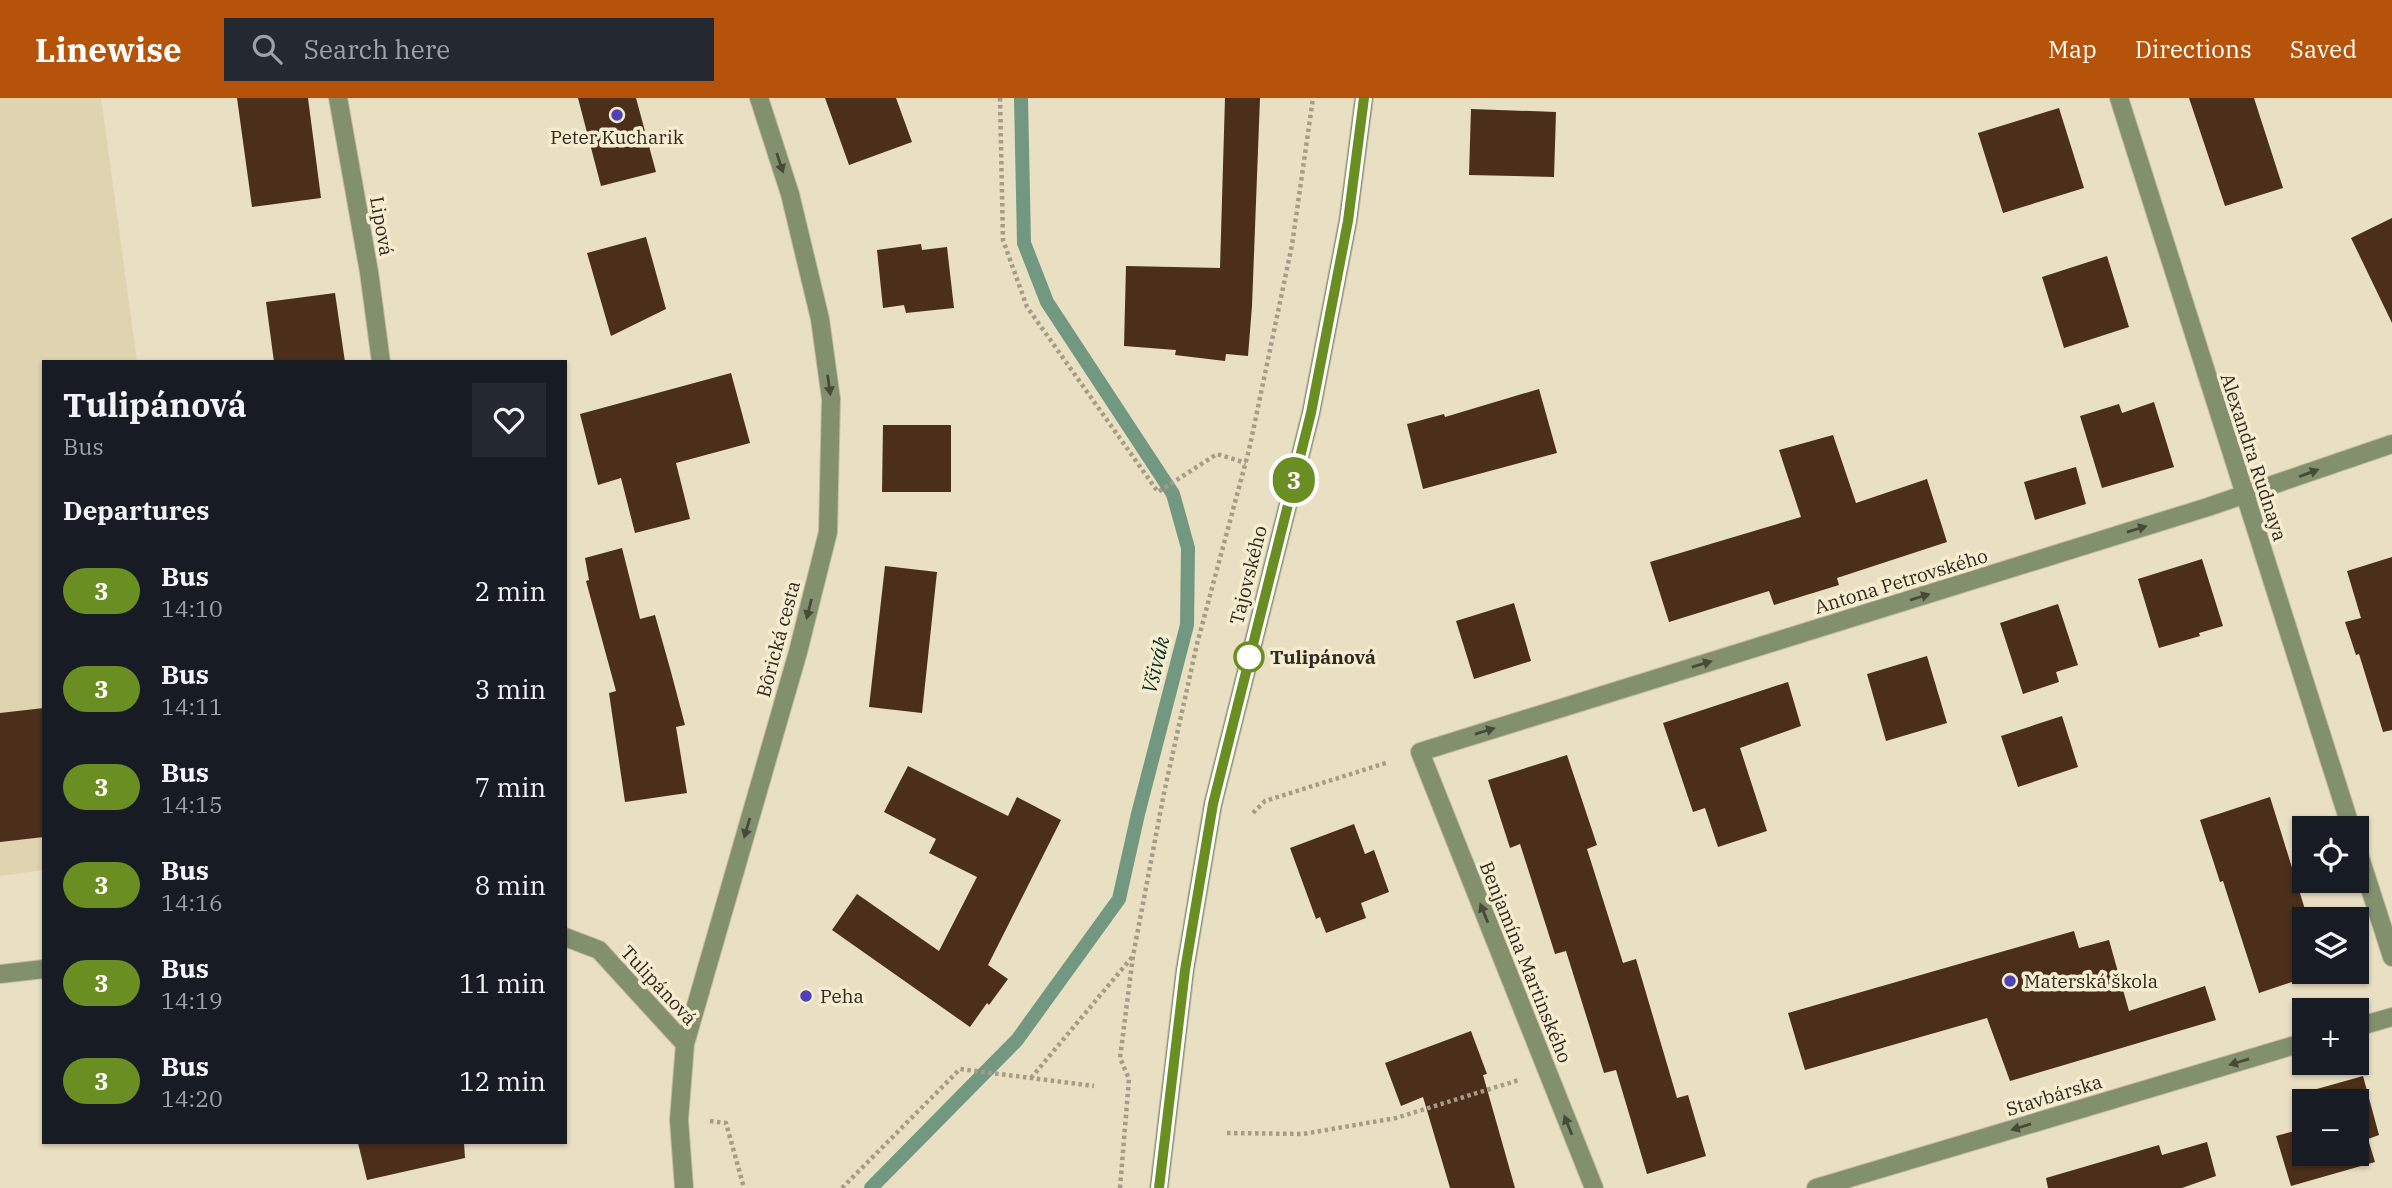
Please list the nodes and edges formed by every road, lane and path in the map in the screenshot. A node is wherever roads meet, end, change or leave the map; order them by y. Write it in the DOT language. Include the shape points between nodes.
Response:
graph roads {
  1 [pos="338,98"];
  2 [pos="759,98"];
  3 [pos="1000,98"];
  4 [pos="1313,98"];
  5 [pos="1364,98"];
  6 [pos="2119,98"];
  7 [pos="381,360"];
  8 [pos="2392,444"];
  9 [pos="1246,463"];
  10 [pos="2245,495"];
  11 [pos="1420,752"];
  12 [pos="1253,813"];
  13 [pos="2347,816"];
  14 [pos="2369,885"];
  15 [pos="567,938"];
  16 [pos="1133,956"];
  17 [pos="2392,957"];
  18 [pos="42,968"];
  19 [pos="0,974"];
  20 [pos="2392,1017"];
  21 [pos="2369,1024"];
  22 [pos="685,1044"];
  23 [pos="2292,1046"];
  24 [pos="1546,1072"];
  25 [pos="1030,1079"];
  26 [pos="1094,1086"];
  27 [pos="703,1120"];
  28 [pos="1227,1133"];
  29 [pos="684,1188"];
  30 [pos="744,1188"];
  31 [pos="842,1188"];
  32 [pos="1120,1188"];
  33 [pos="1159,1188"];
  34 [pos="1594,1188"];
  35 [pos="1816,1188"];
  1 -- 7 [label="street, Lipová"];
  2 -- 22 [label="street, Bôrická cesta, one-way" via="790,194 820,319 831,399 828,532"];
  3 -- 9 [label="path" via="1003,240 1027,307 1158,492 1217,454"];
  4 -- 9 [label="path" via="1292,245"];
  5 -- 33 [label="street, Tajovského" via="1348,221 1311,413 1213,804 1185,970"];
  6 -- 10 [label="street, Alexandra Rudnaya"];
  10 -- 8 [label="street, Antona Petrovského, one-way"];
  9 -- 16 [label="path" via="1194,658"];
  11 -- 10 [label="street, Antona Petrovského, one-way"];
  10 -- 13 [label="street, Alexandra Rudnaya"];
  11 -- 12 [label="path" via="1265,801"];
  24 -- 11 [label="street, Benjamína Martinského, one-way"];
  14 -- 17 [label="street"];
  15 -- 22 [label="street, Tulipánová" via="599,950"];
  16 -- 25 [label="path"];
  16 -- 32 [label="path" via="1121,1058 1129,1079"];
  18 -- 19 [label="street"];
  20 -- 21 [label="street"];
  22 -- 29 [label="street, Bôrická cesta" via="679,1120"];
  23 -- 35 [label="street, Stavbárska, one-way"];
  24 -- 28 [label="path" via="1396,1118 1303,1135"];
  34 -- 24 [label="street, Benjamína Martinského, one-way"];
  25 -- 26 [label="path"];
  25 -- 31 [label="path" via="960,1069"];
  27 -- 30 [label="path" via="726,1123"];
}
